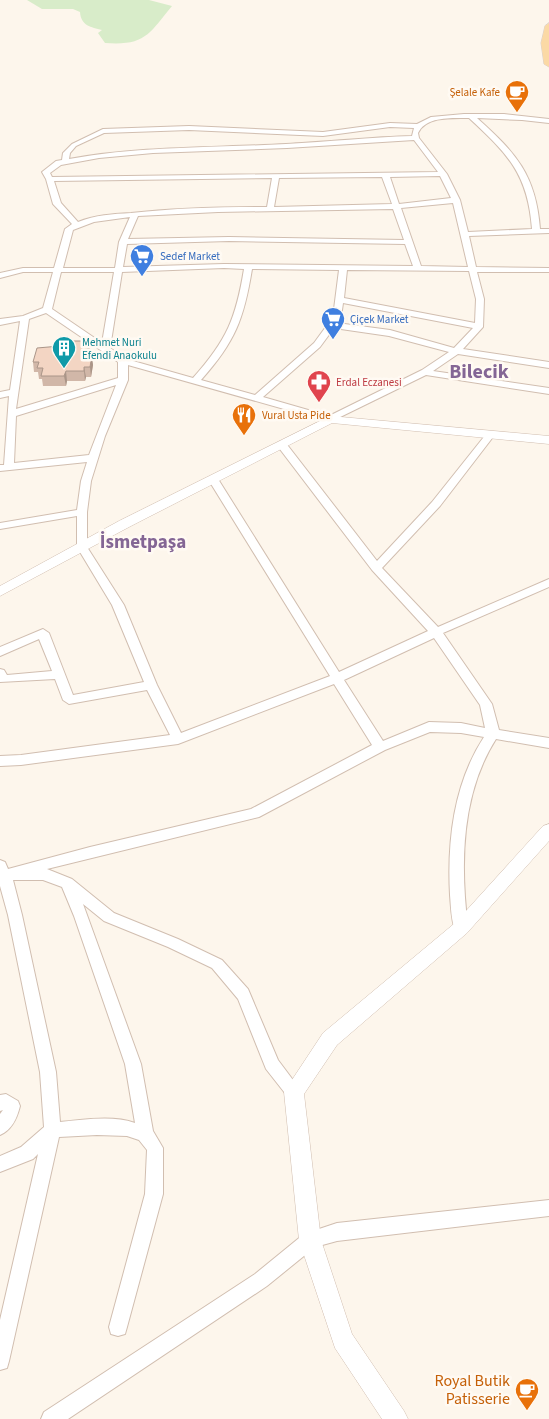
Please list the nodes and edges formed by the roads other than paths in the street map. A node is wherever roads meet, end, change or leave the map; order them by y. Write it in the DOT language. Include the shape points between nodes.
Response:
graph roads {
  1 [pos="549,26"];
  2 [pos="549,64"];
  3 [pos="471,116"];
  4 [pos="549,121"];
  5 [pos="419,126"];
  6 [pos="416,138"];
  7 [pos="65,162"];
  8 [pos="385,174"];
  9 [pos="444,174"];
  10 [pos="276,176"];
  11 [pos="50,179"];
  12 [pos="456,200"];
  13 [pos="395,208"];
  14 [pos="270,209"];
  15 [pos="135,215"];
  16 [pos="76,224"];
  17 [pos="536,231"];
  18 [pos="549,231"];
  19 [pos="465,234"];
  20 [pos="124,242"];
  21 [pos="408,242"];
  22 [pos="0,265"];
  23 [pos="248,267"];
  24 [pos="343,268"];
  25 [pos="418,269"];
  26 [pos="23,270"];
  27 [pos="59,270"];
  28 [pos="118,270"];
  29 [pos="473,270"];
  30 [pos="549,270"];
  31 [pos="0,276"];
  32 [pos="339,300"];
  33 [pos="47,310"];
  34 [pos="26,318"];
  35 [pos="0,322"];
  36 [pos="331,325"];
  37 [pos="479,327"];
  38 [pos="105,350"];
  39 [pos="456,351"];
  40 [pos="123,361"];
  41 [pos="549,365"];
  42 [pos="425,372"];
  43 [pos="122,380"];
  44 [pos="195,381"];
  45 [pos="549,391"];
  46 [pos="14,392"];
  47 [pos="0,395"];
  48 [pos="257,398"];
  49 [pos="12,414"];
  50 [pos="330,419"];
  51 [pos="490,435"];
  52 [pos="549,440"];
  53 [pos="281,444"];
  54 [pos="93,458"];
  55 [pos="4,467"];
  56 [pos="213,479"];
  57 [pos="82,512"];
  58 [pos="0,526"];
  59 [pos="82,547"];
  60 [pos="376,568"];
  61 [pos="549,583"];
  62 [pos="0,592"];
  63 [pos="436,632"];
  64 [pos="0,652"];
  65 [pos="0,673"];
  66 [pos="59,675"];
  67 [pos="337,678"];
  68 [pos="151,685"];
  69 [pos="493,733"];
  70 [pos="178,739"];
  71 [pos="549,743"];
  72 [pos="380,747"];
  73 [pos="0,761"];
  74 [pos="549,830"];
  75 [pos="1,873"];
  76 [pos="67,883"];
  77 [pos="461,928"];
  78 [pos="294,1092"];
  79 [pos="0,1103"];
  80 [pos="0,1127"];
  81 [pos="52,1130"];
  82 [pos="145,1134"];
  83 [pos="0,1164"];
  84 [pos="549,1208"];
  85 [pos="310,1240"];
  86 [pos="118,1327"];
  87 [pos="0,1361"];
  88 [pos="51,1419"];
  89 [pos="396,1419"];
  1 -- 2 [label="main road" via="546,43"];
  3 -- 4 [label="street" via="513,116"];
  3 -- 5 [label="street" via="437,119"];
  3 -- 17 [label="street" via="510,152 519,165 536,209"];
  5 -- 6 [label="street"];
  5 -- 7 [label="street" via="390,125 323,134 136,128 103,132 74,145"];
  6 -- 7 [label="street" via="153,151"];
  6 -- 9 [label="street"];
  7 -- 11 [label="street" via="52,166 46,172"];
  8 -- 9 [label="street"];
  8 -- 10 [label="street"];
  8 -- 13 [label="street"];
  9 -- 12 [label="street"];
  10 -- 11 [label="street"];
  10 -- 14 [label="street"];
  11 -- 16 [label="street" via="57,204"];
  12 -- 13 [label="street"];
  12 -- 19 [label="street"];
  13 -- 14 [label="street"];
  13 -- 21 [label="street"];
  14 -- 15 [label="street" via="183,210"];
  15 -- 16 [label="street"];
  15 -- 20 [label="street"];
  16 -- 27 [label="street" via="69,229"];
  17 -- 18 [label="street"];
  17 -- 19 [label="street"];
  19 -- 29 [label="street"];
  20 -- 21 [label="street" via="228,239"];
  20 -- 28 [label="street"];
  21 -- 25 [label="street"];
  22 -- 26 [label="street"];
  23 -- 24 [label="street"];
  23 -- 28 [label="street"];
  23 -- 44 [label="street" via="243,304 236,325 227,344"];
  24 -- 25 [label="street"];
  24 -- 32 [label="street"];
  25 -- 29 [label="street"];
  26 -- 27 [label="street"];
  26 -- 31 [label="street"];
  27 -- 28 [label="street"];
  27 -- 33 [label="street"];
  28 -- 38 [label="street"];
  29 -- 30 [label="street"];
  29 -- 37 [label="street" via="480,299"];
  32 -- 36 [label="street" via="337,317"];
  32 -- 37 [label="street"];
  33 -- 34 [label="street"];
  33 -- 38 [label="street"];
  34 -- 35 [label="street"];
  34 -- 46 [label="street"];
  36 -- 39 [label="street" via="390,332"];
  36 -- 48 [label="street" via="318,345"];
  37 -- 39 [label="street"];
  38 -- 40 [label="street"];
  39 -- 41 [label="street"];
  39 -- 42 [label="street"];
  40 -- 43 [label="street"];
  40 -- 44 [label="street"];
  42 -- 45 [label="street"];
  42 -- 50 [label="street"];
  43 -- 49 [label="street"];
  43 -- 54 [label="street"];
  44 -- 48 [label="street"];
  46 -- 47 [label="street"];
  46 -- 49 [label="street"];
  48 -- 50 [label="street"];
  49 -- 55 [label="street"];
  50 -- 51 [label="street"];
  50 -- 53 [label="street"];
  51 -- 52 [label="street"];
  51 -- 60 [label="street" via="454,484"];
  53 -- 56 [label="street"];
  53 -- 60 [label="street"];
  54 -- 55 [label="street"];
  54 -- 57 [label="street"];
  56 -- 59 [label="street"];
  56 -- 67 [label="street"];
  57 -- 58 [label="street"];
  57 -- 59 [label="street"];
  59 -- 62 [label="street"];
  59 -- 68 [label="street" via="118,605"];
  60 -- 63 [label="street"];
  61 -- 63 [label="street"];
  63 -- 67 [label="street"];
  63 -- 69 [label="street" via="486,704"];
  64 -- 66 [label="street" via="42,633"];
  65 -- 66 [label="street" via="3,679"];
  66 -- 68 [label="street" via="69,700"];
  67 -- 70 [label="street"];
  67 -- 72 [label="street"];
  68 -- 70 [label="street"];
  69 -- 71 [label="street"];
  69 -- 72 [label="street" via="429,728"];
  69 -- 77 [label="street" via="483,746 464,797 458,846 457,907"];
  70 -- 73 [label="street"];
  72 -- 75 [label="street" via="254,813"];
  74 -- 77 [label="street"];
  75 -- 76 [label="street" via="44,874"];
  75 -- 81 [label="street" via="15,915 48,1072"];
  76 -- 78 [label="street" via="109,916 216,964 243,994 272,1064"];
  76 -- 82 [label="street" via="133,1064"];
  77 -- 78 [label="street" via="330,1039"];
  78 -- 85 [label="street"];
  79 -- 80 [label="street" via="12,1106"];
  81 -- 82 [label="street" via="126,1128"];
  81 -- 83 [label="street" via="28,1153"];
  81 -- 87 [label="street"];
  82 -- 86 [label="street" via="155,1148 154,1194"];
  84 -- 85 [label="street" via="337,1232"];
  85 -- 88 [label="street" via="262,1280"];
  85 -- 89 [label="street" via="343,1340"];
}
